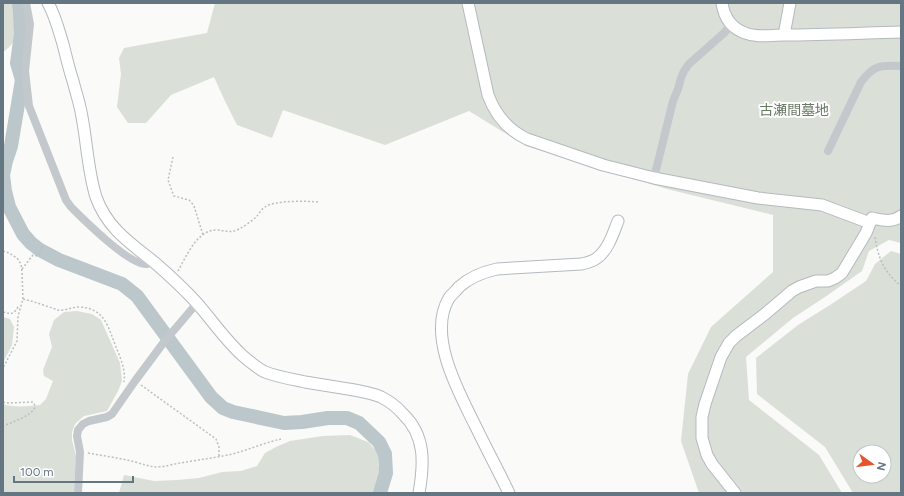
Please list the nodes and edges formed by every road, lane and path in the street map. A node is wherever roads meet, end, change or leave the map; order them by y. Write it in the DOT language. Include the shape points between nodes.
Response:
graph roads {
  1 [pos="26,3"];
  2 [pos="48,3"];
  3 [pos="468,3"];
  4 [pos="722,3"];
  5 [pos="790,3"];
  6 [pos="731,24"];
  7 [pos="901,32"];
  8 [pos="784,35"];
  9 [pos="901,66"];
  10 [pos="828,151"];
  11 [pos="173,157"];
  12 [pos="654,178"];
  13 [pos="319,202"];
  14 [pos="901,216"];
  15 [pos="871,220"];
  16 [pos="618,221"];
  17 [pos="203,235"];
  18 [pos="44,245"];
  19 [pos="3,251"];
  20 [pos="153,262"];
  21 [pos="22,270"];
  22 [pos="173,279"];
  23 [pos="901,286"];
  24 [pos="23,299"];
  25 [pos="196,303"];
  26 [pos="20,307"];
  27 [pos="3,312"];
  28 [pos="3,368"];
  29 [pos="135,381"];
  30 [pos="125,395"];
  31 [pos="3,402"];
  32 [pos="3,426"];
  33 [pos="281,439"];
  34 [pos="80,452"];
  35 [pos="220,456"];
  36 [pos="78,493"];
  37 [pos="419,493"];
  38 [pos="509,493"];
  39 [pos="735,493"];
  1 -- 20 [label="street" via="30,24 25,71 29,106 66,200 118,250 135,261 147,264"];
  2 -- 20 [label="street" via="78,98 96,197 112,226"];
  3 -- 12 [label="street" via="488,95 498,114 511,129 527,139 603,165"];
  4 -- 6 [label="street"];
  5 -- 8 [label="street"];
  6 -- 8 [label="street" via="751,35"];
  6 -- 12 [label="street" via="684,71 673,101"];
  7 -- 8 [label="street"];
  9 -- 10 [label="street" via="878,66 868,73 861,82"];
  11 -- 17 [label="path" via="168,180 173,194 189,200 194,206"];
  12 -- 15 [label="street" via="758,198 822,205"];
  13 -- 17 [label="path" via="273,203 264,207 240,229 233,232 214,230"];
  14 -- 15 [label="street" via="887,222"];
  15 -- 23 [label="path" via="877,251 886,272"];
  15 -- 39 [label="street" via="842,273 828,281 816,282 792,291 736,336 721,357 702,417 702,438 712,464"];
  16 -- 38 [label="street" via="605,249 596,259 581,264 497,269 474,276 449,298 441,330 448,364 458,390"];
  17 -- 22 [label="path" via="194,243"];
  18 -- 21 [label="path" via="38,256 33,255"];
  19 -- 21 [label="path" via="17,258"];
  20 -- 22 [label="street"];
  21 -- 24 [label="path"];
  22 -- 25 [label="street"];
  24 -- 26 [label="path"];
  24 -- 30 [label="path" via="58,310 77,307 97,311 106,322 121,358"];
  25 -- 29 [label="street"];
  25 -- 37 [label="street" via="243,356 264,371 288,379 373,394 397,408 410,420 421,447 423,467"];
  26 -- 27 [label="path" via="11,314"];
  26 -- 28 [label="path" via="17,341"];
  29 -- 30 [label="street"];
  29 -- 35 [label="path" via="216,439"];
  30 -- 34 [label="street" via="112,414 89,421 78,430"];
  31 -- 32 [label="path" via="32,402 36,407 29,414"];
  33 -- 35 [label="path"];
  34 -- 35 [label="path" via="152,467"];
  34 -- 36 [label="street"];
}
